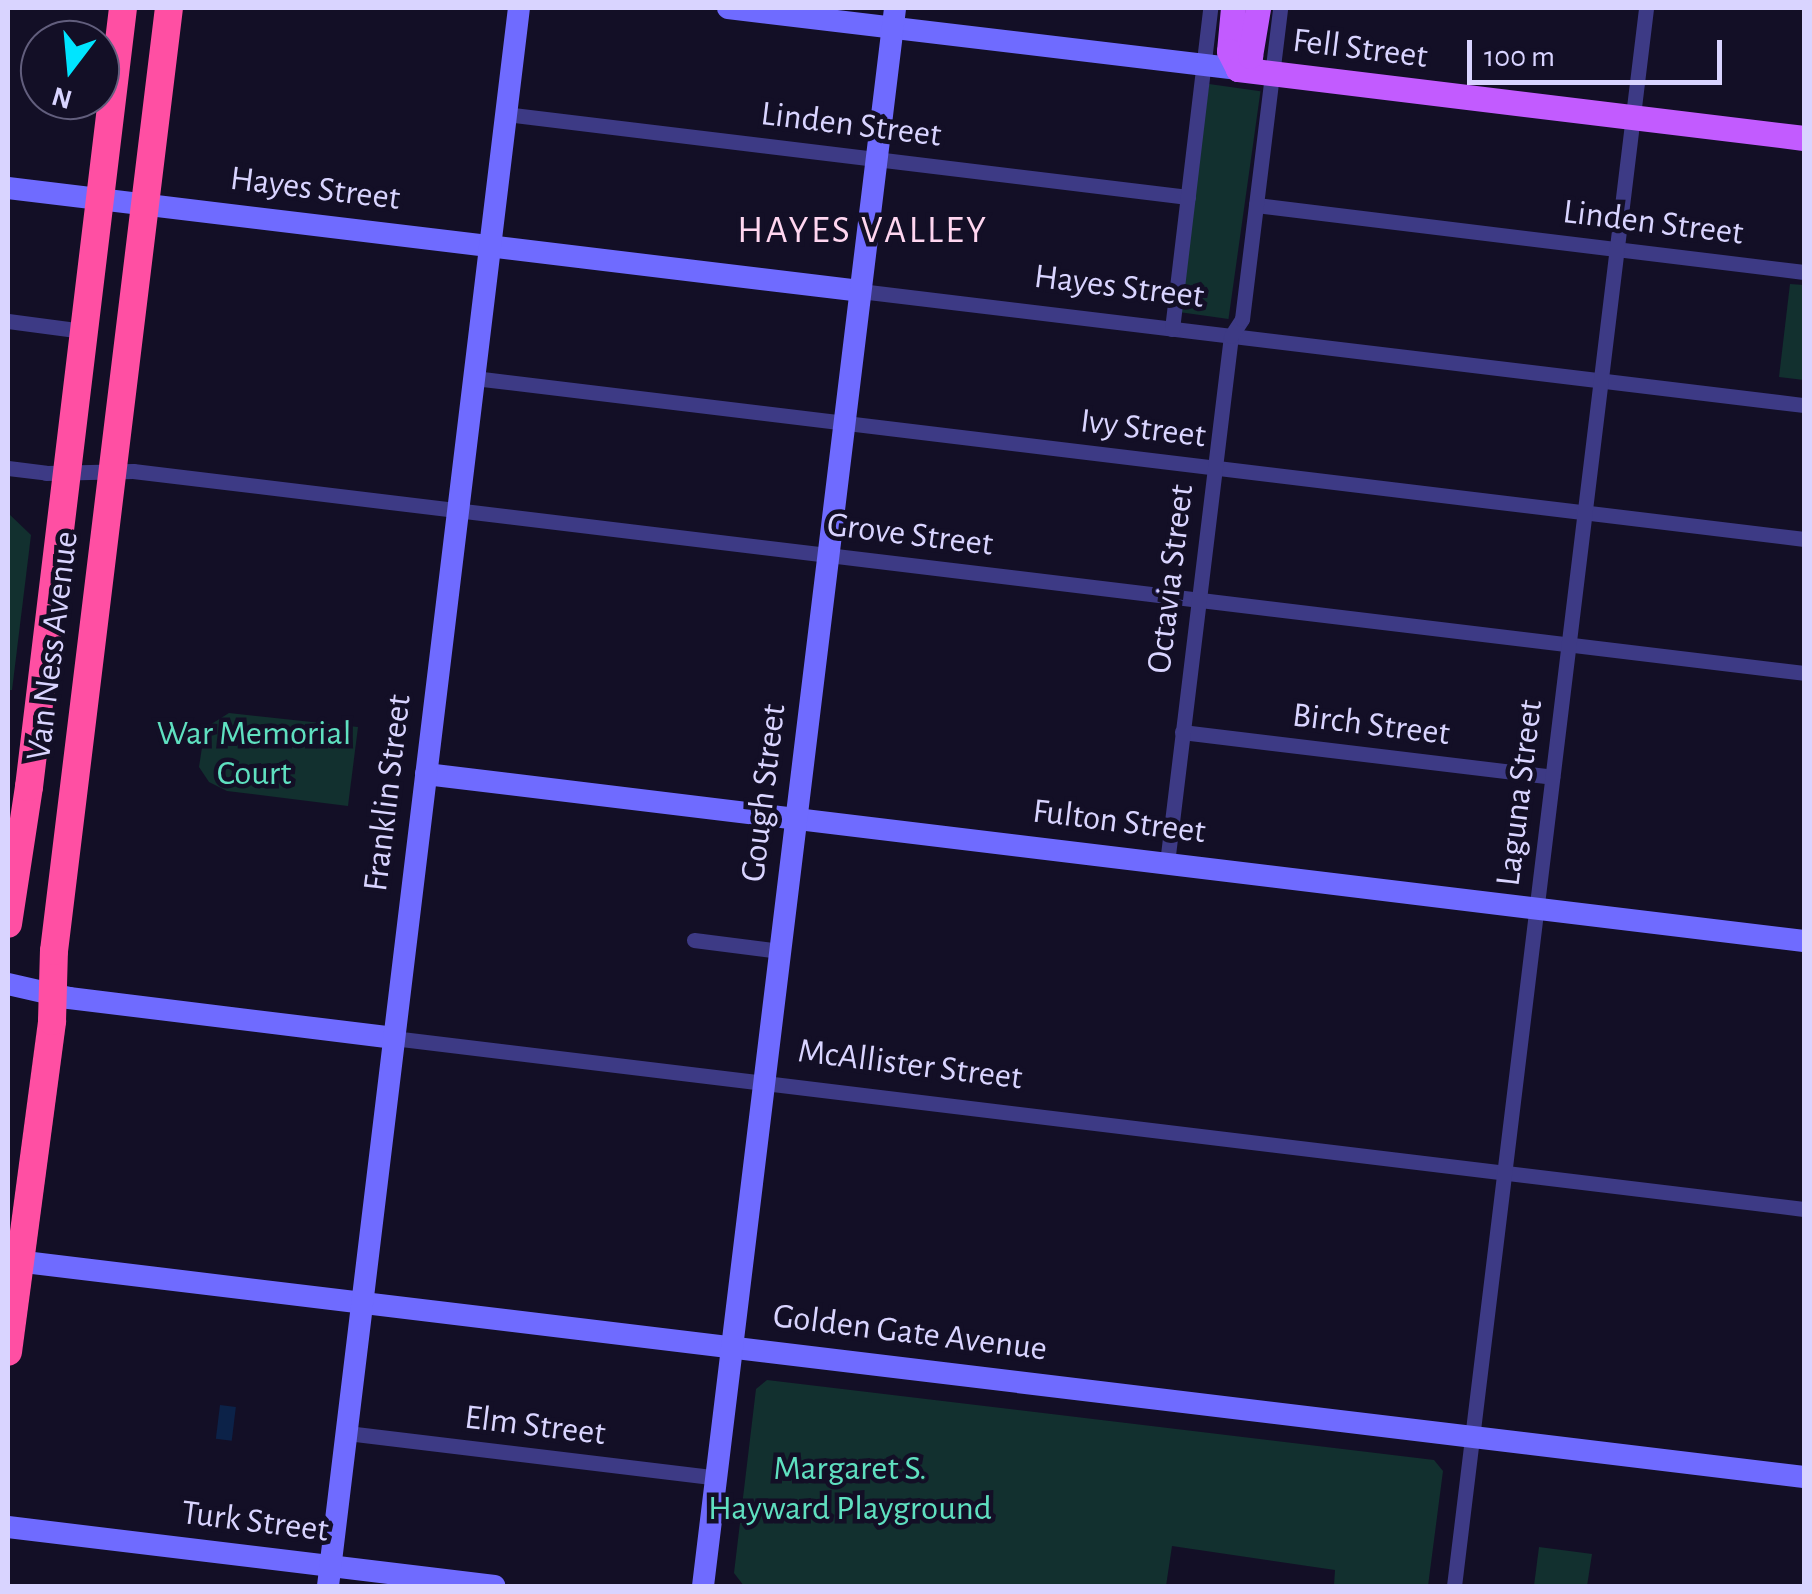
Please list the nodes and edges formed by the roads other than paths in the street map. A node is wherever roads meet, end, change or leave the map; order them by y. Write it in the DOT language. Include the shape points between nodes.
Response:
graph roads {
  1 [pos="123,8"];
  2 [pos="168,8"];
  3 [pos="520,8"];
  4 [pos="728,8"];
  5 [pos="1210,8"];
  6 [pos="1233,8"];
  7 [pos="1258,8"];
  8 [pos="1280,8"];
  9 [pos="1646,8"];
  10 [pos="894,18"];
  11 [pos="1203,65"];
  12 [pos="1238,69"];
  13 [pos="1272,73"];
  14 [pos="506,114"];
  15 [pos="1632,117"];
  16 [pos="1804,138"];
  17 [pos="876,159"];
  18 [pos="8,188"];
  19 [pos="1188,196"];
  20 [pos="99,198"];
  21 [pos="144,204"];
  22 [pos="1256,205"];
  23 [pos="490,245"];
  24 [pos="1616,248"];
  25 [pos="1804,272"];
  26 [pos="860,291"];
  27 [pos="8,321"];
  28 [pos="1172,328"];
  29 [pos="84,331"];
  30 [pos="1231,336"];
  31 [pos="474,378"];
  32 [pos="1600,381"];
  33 [pos="1804,405"];
  34 [pos="844,423"];
  35 [pos="8,468"];
  36 [pos="1215,468"];
  37 [pos="112,471"];
  38 [pos="66,472"];
  39 [pos="458,510"];
  40 [pos="1584,512"];
  41 [pos="1804,539"];
  42 [pos="828,555"];
  43 [pos="1199,600"];
  44 [pos="1568,645"];
  45 [pos="1804,674"];
  46 [pos="1182,732"];
  47 [pos="426,774"];
  48 [pos="1552,777"];
  49 [pos="796,818"];
  50 [pos="1166,863"];
  51 [pos="1536,908"];
  52 [pos="8,924"];
  53 [pos="694,940"];
  54 [pos="1804,941"];
  55 [pos="780,951"];
  56 [pos="8,984"];
  57 [pos="54,994"];
  58 [pos="394,1038"];
  59 [pos="765,1084"];
  60 [pos="1504,1172"];
  61 [pos="1804,1208"];
  62 [pos="13,1260"];
  63 [pos="362,1302"];
  64 [pos="733,1347"];
  65 [pos="8,1352"];
  66 [pos="346,1433"];
  67 [pos="1472,1436"];
  68 [pos="1804,1477"];
  69 [pos="717,1478"];
  70 [pos="8,1527"];
  71 [pos="329,1577"];
  72 [pos="494,1586"];
  73 [pos="703,1586"];
  74 [pos="1454,1586"];
  1 -- 20 [label="highway, Van Ness Avenue"];
  2 -- 21 [label="highway, Van Ness Avenue"];
  3 -- 14 [label="main road, Franklin Street"];
  4 -- 10 [label="main road, Fell Street"];
  5 -- 11 [label="street"];
  6 -- 12 [label="main road" via="1228,51"];
  7 -- 12 [label="main road" via="1250,56"];
  8 -- 13 [label="street, Octavia Street"];
  9 -- 15 [label="street, Laguna Street"];
  10 -- 11 [label="main road, Fell Street"];
  10 -- 17 [label="main road, Gough Street"];
  11 -- 12 [label="main road, Fell Street"];
  11 -- 19 [label="street"];
  12 -- 13 [label="main road, Fell Street"];
  13 -- 15 [label="main road, Fell Street"];
  13 -- 22 [label="street, Octavia Street"];
  14 -- 17 [label="street, Linden Street"];
  14 -- 23 [label="main road, Franklin Street"];
  15 -- 16 [label="main road, Fell Street"];
  15 -- 24 [label="street, Laguna Street"];
  17 -- 19 [label="street, Linden Street"];
  17 -- 26 [label="main road, Gough Street"];
  18 -- 20 [label="main road, Hayes Street"];
  19 -- 28 [label="street"];
  20 -- 21 [label="main road, Hayes Street"];
  20 -- 29 [label="highway, Van Ness Avenue"];
  21 -- 23 [label="main road, Hayes Street"];
  21 -- 37 [label="highway, Van Ness Avenue"];
  22 -- 24 [label="street, Linden Street"];
  22 -- 30 [label="street, Octavia Street" via="1242,319"];
  23 -- 26 [label="main road, Hayes Street"];
  23 -- 31 [label="main road, Franklin Street"];
  24 -- 25 [label="street, Linden Street"];
  24 -- 32 [label="street, Laguna Street"];
  26 -- 28 [label="street, Hayes Street"];
  26 -- 34 [label="main road, Gough Street"];
  27 -- 29 [label="street"];
  28 -- 30 [label="street, Hayes Street"];
  29 -- 38 [label="highway, Van Ness Avenue"];
  30 -- 32 [label="street, Hayes Street"];
  30 -- 36 [label="street, Octavia Street"];
  31 -- 34 [label="street, Ivy Street"];
  31 -- 39 [label="main road, Franklin Street"];
  32 -- 33 [label="street, Hayes Street"];
  32 -- 40 [label="street, Laguna Street"];
  34 -- 36 [label="street, Ivy Street"];
  34 -- 42 [label="main road, Gough Street"];
  35 -- 38 [label="street, Grove Street"];
  36 -- 40 [label="street, Ivy Street"];
  36 -- 43 [label="street, Octavia Street"];
  37 -- 38 [label="street, Grove Street"];
  37 -- 39 [label="street, Grove Street"];
  37 -- 57 [label="highway, Van Ness Avenue"];
  38 -- 52 [label="highway, Van Ness Avenue"];
  39 -- 42 [label="street, Grove Street"];
  39 -- 47 [label="main road, Franklin Street"];
  40 -- 41 [label="street, Ivy Street"];
  40 -- 44 [label="street, Laguna Street"];
  42 -- 43 [label="street, Grove Street"];
  42 -- 49 [label="main road, Gough Street"];
  43 -- 44 [label="street, Grove Street"];
  43 -- 46 [label="street, Octavia Street"];
  44 -- 45 [label="street, Grove Street"];
  44 -- 48 [label="street, Laguna Street"];
  46 -- 48 [label="street, Birch Street"];
  46 -- 50 [label="street, Octavia Street"];
  47 -- 49 [label="main road, Fulton Street"];
  47 -- 58 [label="main road, Franklin Street"];
  48 -- 51 [label="street, Laguna Street"];
  49 -- 50 [label="main road, Fulton Street"];
  49 -- 55 [label="main road, Gough Street"];
  50 -- 51 [label="main road, Fulton Street"];
  51 -- 54 [label="main road, Fulton Street"];
  51 -- 60 [label="street, Laguna Street"];
  53 -- 55 [label="street"];
  55 -- 59 [label="main road, Gough Street"];
  56 -- 57 [label="main road, McAllister Street"];
  57 -- 58 [label="main road, McAllister Street"];
  57 -- 62 [label="highway, Van Ness Avenue"];
  58 -- 59 [label="street, McAllister Street"];
  58 -- 63 [label="main road, Franklin Street"];
  59 -- 60 [label="street, McAllister Street"];
  59 -- 64 [label="main road, Gough Street"];
  60 -- 61 [label="street, McAllister Street"];
  60 -- 67 [label="street, Laguna Street"];
  62 -- 63 [label="main road, Golden Gate Avenue"];
  62 -- 65 [label="highway, Van Ness Avenue"];
  63 -- 64 [label="main road, Golden Gate Avenue"];
  63 -- 66 [label="main road, Franklin Street"];
  64 -- 67 [label="main road, Golden Gate Avenue"];
  64 -- 69 [label="main road, Gough Street"];
  66 -- 69 [label="street, Elm Street"];
  66 -- 71 [label="main road, Franklin Street"];
  67 -- 68 [label="main road, Golden Gate Avenue"];
  67 -- 74 [label="street, Laguna Street"];
  69 -- 73 [label="main road, Gough Street"];
  70 -- 71 [label="main road, Turk Street"];
  71 -- 72 [label="main road, Turk Street"];
}
